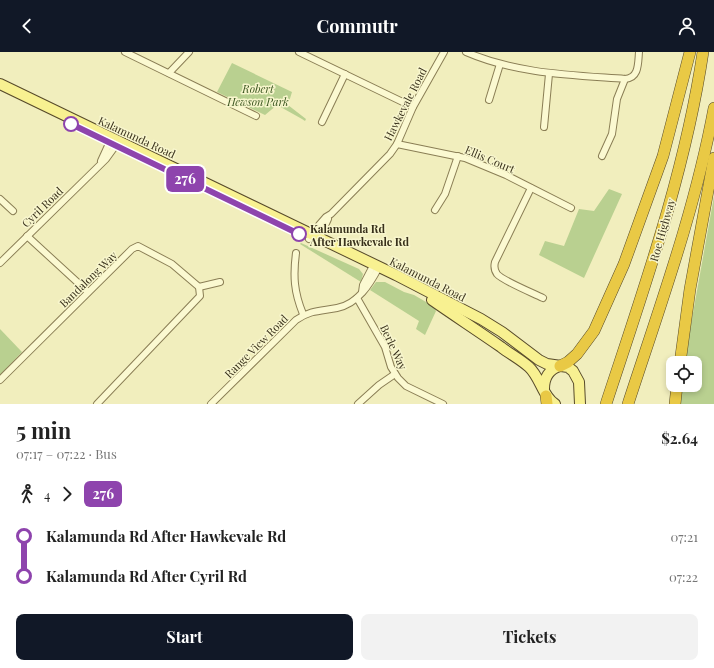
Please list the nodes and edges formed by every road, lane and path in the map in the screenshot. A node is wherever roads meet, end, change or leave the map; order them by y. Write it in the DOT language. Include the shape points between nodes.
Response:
graph roads {
  1 [pos="125,52"];
  2 [pos="189,52"];
  3 [pos="299,52"];
  4 [pos="444,52"];
  5 [pos="466,52"];
  6 [pos="639,52"];
  7 [pos="690,52"];
  8 [pos="703,52"];
  9 [pos="500,64"];
  10 [pos="169,73"];
  11 [pos="345,74"];
  12 [pos="549,74"];
  13 [pos="624,79"];
  14 [pos="0,84"];
  15 [pos="0,90"];
  16 [pos="489,100"];
  17 [pos="413,107"];
  18 [pos="714,108"];
  19 [pos="256,116"];
  20 [pos="322,122"];
  21 [pos="544,127"];
  22 [pos="114,142"];
  23 [pos="397,144"];
  24 [pos="458,156"];
  25 [pos="602,156"];
  26 [pos="714,158"];
  27 [pos="531,188"];
  28 [pos="0,199"];
  29 [pos="571,208"];
  30 [pos="436,210"];
  31 [pos="13,211"];
  32 [pos="27,236"];
  33 [pos="315,239"];
  34 [pos="296,253"];
  35 [pos="0,263"];
  36 [pos="375,268"];
  37 [pos="220,282"];
  38 [pos="199,288"];
  39 [pos="88,292"];
  40 [pos="357,298"];
  41 [pos="543,298"];
  42 [pos="303,314"];
  43 [pos="681,356"];
  44 [pos="560,366"];
  45 [pos="395,374"];
  46 [pos="0,380"];
  47 [pos="676,392"];
  48 [pos="546,396"];
  49 [pos="96,404"];
  50 [pos="211,404"];
  51 [pos="358,404"];
  52 [pos="443,404"];
  53 [pos="555,404"];
  54 [pos="580,404"];
  55 [pos="606,404"];
  56 [pos="628,404"];
  57 [pos="675,404"];
  1 -- 10 [label="street"];
  2 -- 10 [label="street"];
  3 -- 11 [label="street"];
  4 -- 17 [label="street, Hawkevale Road"];
  5 -- 9 [label="street"];
  6 -- 13 [label="street" via="636,74 632,78"];
  7 -- 44 [label="highway" via="663,156 624,264 594,331 577,354"];
  8 -- 55 [label="highway, Roe Highway" via="679,172 655,256"];
  9 -- 12 [label="street"];
  9 -- 16 [label="street"];
  10 -- 19 [label="street"];
  11 -- 17 [label="street"];
  11 -- 20 [label="street"];
  12 -- 13 [label="street"];
  12 -- 21 [label="street"];
  13 -- 25 [label="street" via="617,99 612,134"];
  14 -- 22 [label="main road, Kalamunda Road"];
  15 -- 22 [label="main road, Kalamunda Road"];
  17 -- 23 [label="street, Hawkevale Road"];
  18 -- 56 [label="highway, Roe Highway" via="689,215"];
  22 -- 32 [label="street, Cyril Road" via="106,159"];
  22 -- 33 [label="main road, Kalamunda Road"];
  23 -- 24 [label="street, Ellis Court"];
  23 -- 33 [label="street, Hawkevale Road" via="326,217"];
  24 -- 27 [label="street, Ellis Court"];
  24 -- 30 [label="street" via="445,194"];
  26 -- 43 [label="highway"];
  27 -- 29 [label="street, Ellis Court"];
  27 -- 41 [label="street" via="494,267 500,277"];
  28 -- 31 [label="street"];
  32 -- 35 [label="street, Cyril Road"];
  32 -- 39 [label="street"];
  33 -- 36 [label="main road, Kalamunda Road"];
  34 -- 42 [label="street" via="294,280"];
  36 -- 40 [label="street, Range View Road" via="369,286"];
  36 -- 44 [label="main road, Kalamunda Road" via="421,287 481,319 539,360"];
  36 -- 48 [label="main road, Kalamunda Road" via="458,316 530,367"];
  37 -- 38 [label="street"];
  38 -- 39 [label="street, Bandalong Way" via="172,264 138,246"];
  38 -- 49 [label="street" via="199,298"];
  39 -- 46 [label="street, Bandalong Way"];
  40 -- 42 [label="street, Range View Road" via="344,306"];
  40 -- 45 [label="street, Berle Way" via="385,347"];
  42 -- 50 [label="street, Range View Road"];
  44 -- 48 [label="main road" via="546,376"];
  44 -- 54 [label="main road, Kalamunda Road" via="568,367 577,376"];
  45 -- 51 [label="street"];
  45 -- 52 [label="street, Berle Way" via="406,386"];
  47 -- 57 [label="highway"];
  48 -- 53 [label="main road, Kalamunda Road"];
}
